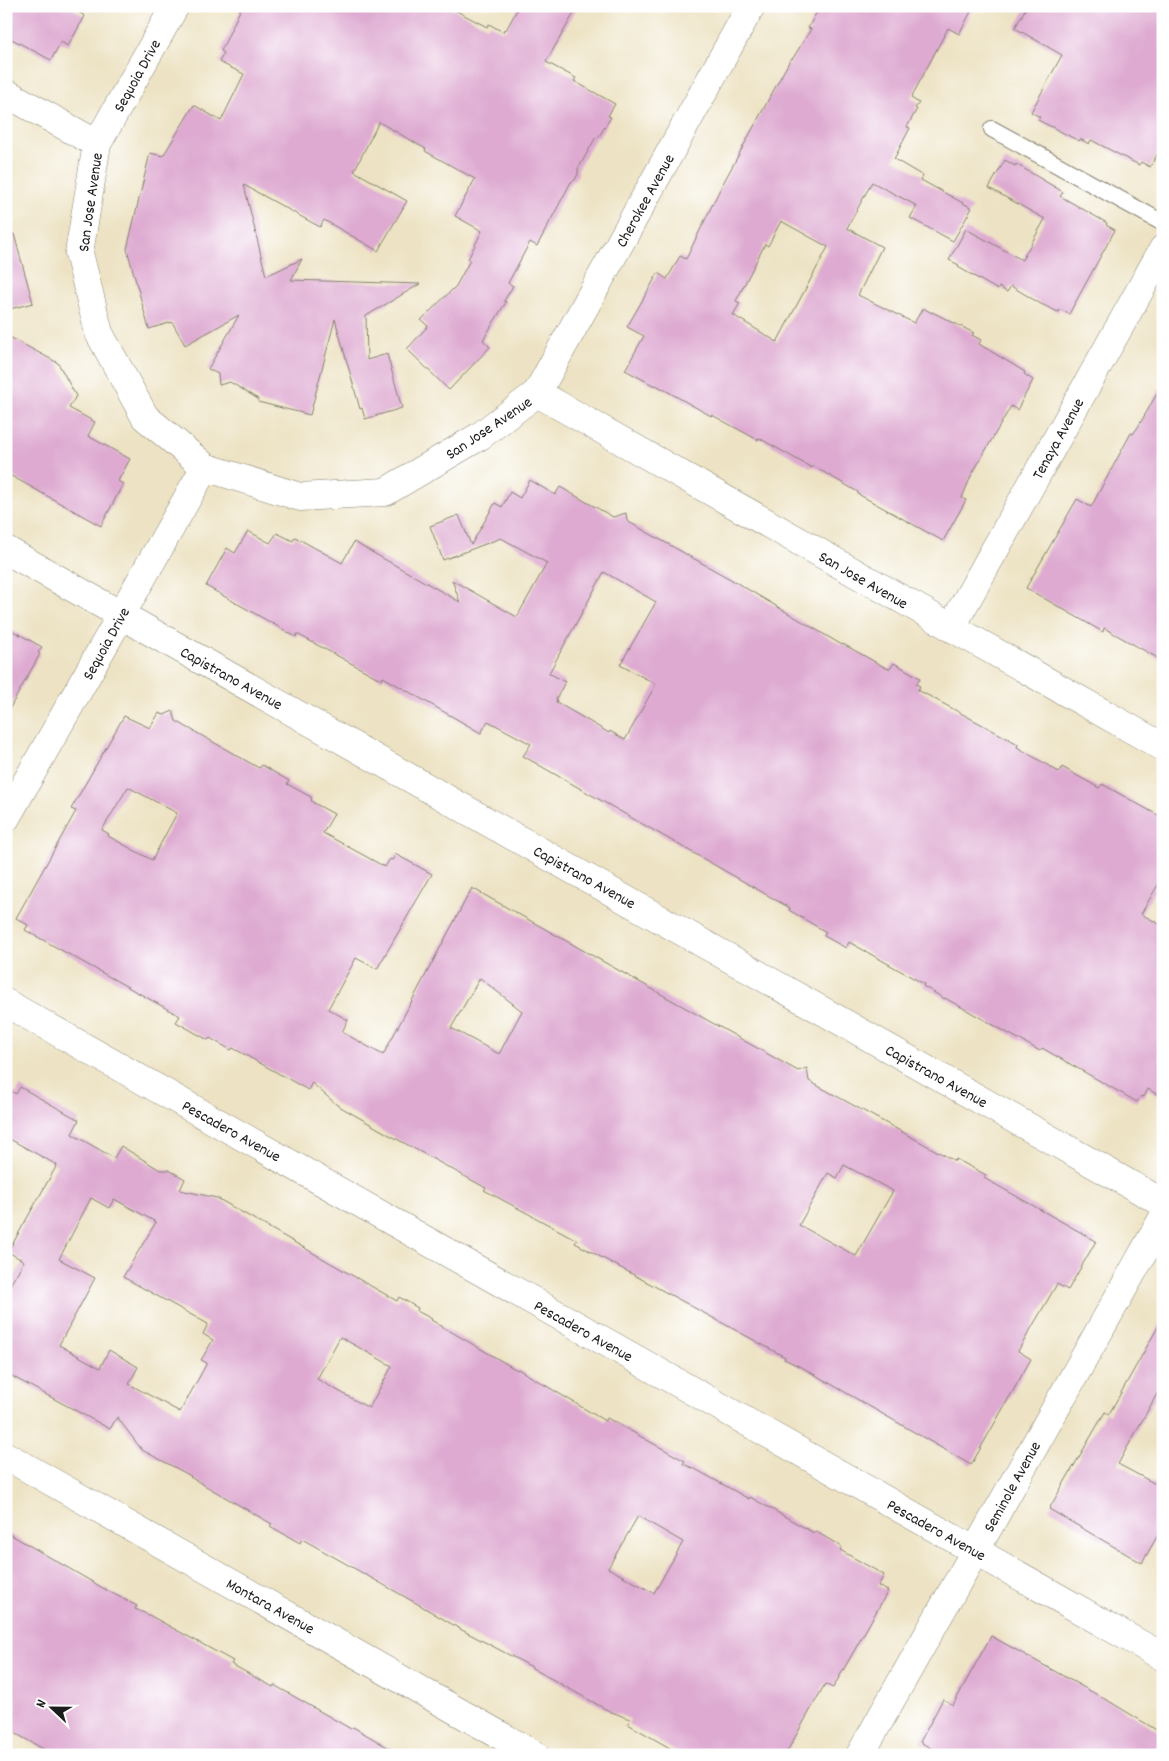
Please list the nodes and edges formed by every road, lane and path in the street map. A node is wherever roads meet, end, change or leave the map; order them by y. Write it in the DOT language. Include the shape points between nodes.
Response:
graph roads {
  1 [pos="175,6"];
  2 [pos="751,6"];
  3 [pos="6,93"];
  4 [pos="992,130"];
  5 [pos="97,144"];
  6 [pos="1163,223"];
  7 [pos="1163,249"];
  8 [pos="537,393"];
  9 [pos="204,467"];
  10 [pos="6,550"];
  11 [pos="121,615"];
  12 [pos="951,628"];
  13 [pos="1163,747"];
  14 [pos="6,818"];
  15 [pos="6,1003"];
  16 [pos="1163,1203"];
  17 [pos="1163,1218"];
  18 [pos="6,1456"];
  19 [pos="975,1551"];
  20 [pos="1163,1657"];
  21 [pos="535,1755"];
  22 [pos="860,1755"];
  1 -- 5 [label="street, Sequoia Drive"];
  2 -- 8 [label="street, Cherokee Avenue"];
  3 -- 5 [label="street, San Jose Avenue"];
  4 -- 6 [label="lane"];
  5 -- 9 [label="street, San Jose Avenue" via="80,254 99,333 145,417"];
  7 -- 12 [label="street, Tenaya Avenue"];
  8 -- 9 [label="street, San Jose Avenue" via="480,436 385,492 300,497"];
  8 -- 12 [label="street, San Jose Avenue"];
  9 -- 11 [label="street, Sequoia Drive"];
  10 -- 11 [label="street, Capistrano Avenue"];
  11 -- 14 [label="street, Sequoia Drive"];
  11 -- 16 [label="street, Capistrano Avenue"];
  12 -- 13 [label="street, San Jose Avenue"];
  15 -- 19 [label="street, Pescadero Avenue"];
  17 -- 19 [label="street, Seminole Avenue"];
  18 -- 21 [label="street, Montara Avenue"];
  19 -- 20 [label="street, Pescadero Avenue"];
  19 -- 22 [label="street, Seminole Avenue"];
}
